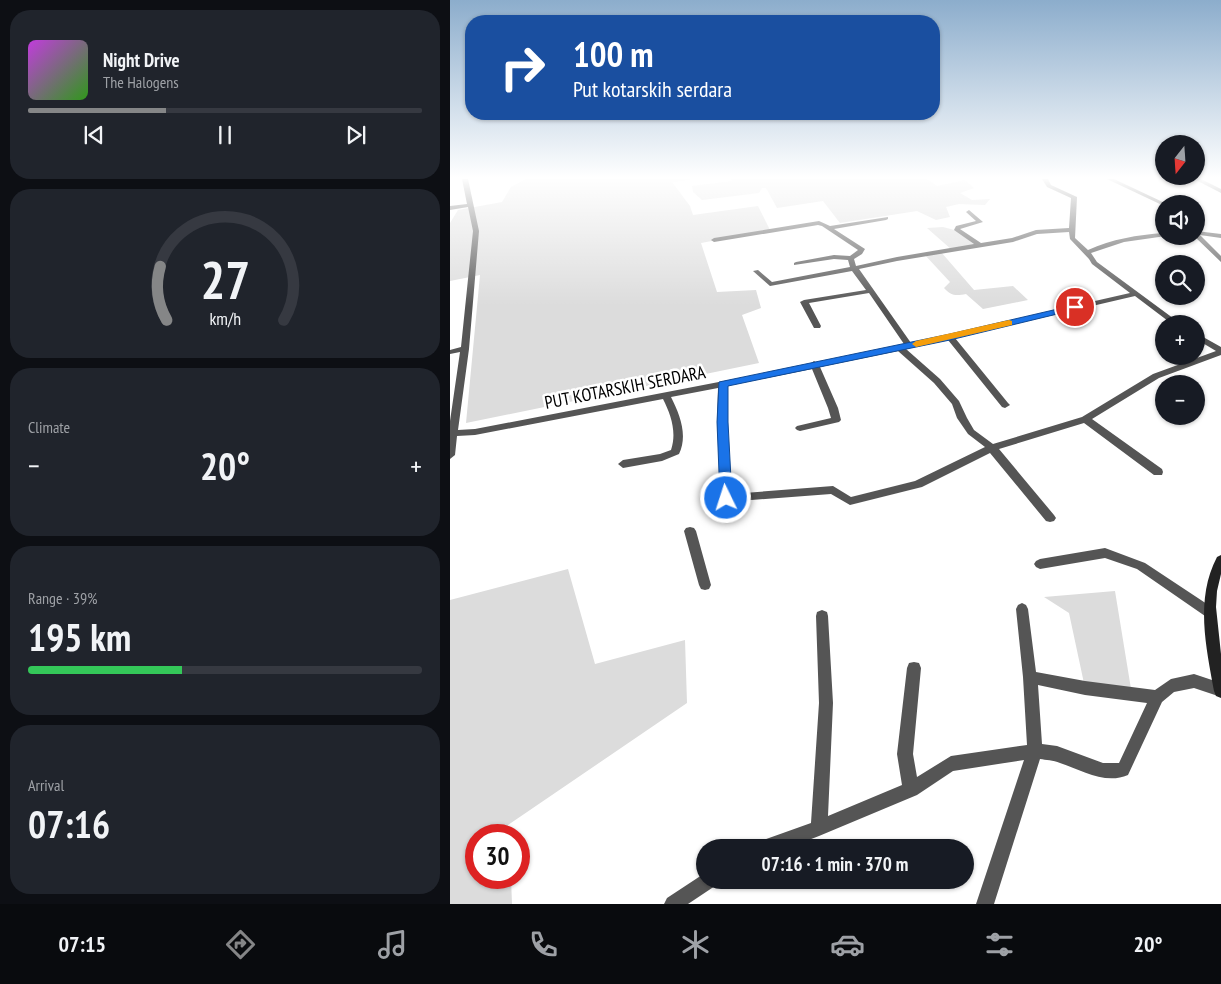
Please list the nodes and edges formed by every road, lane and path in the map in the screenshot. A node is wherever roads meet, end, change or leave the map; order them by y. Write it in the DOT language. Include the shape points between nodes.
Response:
graph roads {
  1 [pos="474,221"];
  2 [pos="868,221"];
  3 [pos="979,221"];
  4 [pos="1072,221"];
  5 [pos="829,228"];
  6 [pos="1071,230"];
  7 [pos="1155,235"];
  8 [pos="1205,235"];
  9 [pos="1221,236"];
  10 [pos="714,240"];
  11 [pos="1205,243"];
  12 [pos="979,245"];
  13 [pos="1087,253"];
  14 [pos="851,258"];
  15 [pos="1221,260"];
  16 [pos="796,264"];
  17 [pos="855,268"];
  18 [pos="756,271"];
  19 [pos="870,291"];
  20 [pos="1135,294"];
  21 [pos="1164,315"];
  22 [pos="817,326"];
  23 [pos="950,337"];
  24 [pos="1205,341"];
  25 [pos="909,345"];
  26 [pos="899,347"];
  27 [pos="465,349"];
  28 [pos="1221,351"];
  29 [pos="450,352"];
  30 [pos="814,364"];
  31 [pos="723,384"];
  32 [pos="666,396"];
  33 [pos="1005,405"];
  34 [pos="1085,419"];
  35 [pos="800,428"];
  36 [pos="452,434"];
  37 [pos="992,448"];
  38 [pos="450,455"];
  39 [pos="623,464"];
  40 [pos="1158,472"];
  41 [pos="1050,518"];
  42 [pos="690,531"];
  43 [pos="1221,560"];
  44 [pos="1040,564"];
  45 [pos="705,584"];
  46 [pos="1022,609"];
  47 [pos="1209,612"];
  48 [pos="822,616"];
  49 [pos="914,668"];
  50 [pos="1030,678"];
  51 [pos="1221,690"];
  52 [pos="1157,697"];
  53 [pos="1035,751"];
  54 [pos="911,789"];
  55 [pos="819,828"];
  56 [pos="789,839"];
  57 [pos="696,889"];
  58 [pos="673,904"];
  59 [pos="985,904"];
  1 -- 27 [label="street" via="476,231"];
  2 -- 5 [label="street"];
  3 -- 12 [label="street" via="958,227"];
  4 -- 6 [label="street"];
  5 -- 10 [label="street" via="819,224"];
  5 -- 14 [label="street" via="862,249"];
  6 -- 12 [label="street" via="1036,232 1013,240"];
  6 -- 13 [label="street" via="1072,238"];
  7 -- 13 [label="street" via="1106,243"];
  8 -- 9 [label="street"];
  11 -- 15 [label="street"];
  12 -- 17 [label="street"];
  13 -- 20 [label="street" via="1100,270"];
  14 -- 16 [label="street" via="834,257"];
  14 -- 17 [label="street"];
  17 -- 18 [label="street" via="770,284"];
  17 -- 19 [label="street"];
  19 -- 22 [label="street" via="804,302"];
  19 -- 25 [label="street"];
  20 -- 21 [label="street"];
  20 -- 23 [label="street, PUT KOTARSKIH SERDARA"];
  23 -- 25 [label="street, PUT KOTARSKIH SERDARA"];
  23 -- 33 [label="street"];
  24 -- 28 [label="street"];
  25 -- 26 [label="street, PUT KOTARSKIH SERDARA"];
  26 -- 30 [label="street, PUT KOTARSKIH SERDARA"];
  26 -- 37 [label="street" via="956,403 971,432"];
  27 -- 29 [label="street"];
  27 -- 36 [label="street"];
  28 -- 34 [label="street" via="1156,376"];
  30 -- 31 [label="street, PUT KOTARSKIH SERDARA"];
  30 -- 35 [label="street" via="836,420"];
  31 -- 32 [label="street, PUT KOTARSKIH SERDARA"];
  31 -- 37 [label="street" via="726,498 833,490 850,501 918,484"];
  32 -- 36 [label="street, PUT KOTARSKIH SERDARA"];
  32 -- 39 [label="street" via="676,416 679,443 675,452"];
  34 -- 37 [label="street"];
  34 -- 40 [label="street"];
  36 -- 38 [label="street"];
  37 -- 41 [label="street"];
  42 -- 45 [label="street"];
  43 -- 47 [label="main road"];
  44 -- 47 [label="street" via="1105,553 1141,566"];
  46 -- 50 [label="street"];
  47 -- 51 [label="main road"];
  48 -- 55 [label="street" via="826,703"];
  49 -- 54 [label="street" via="905,754"];
  50 -- 52 [label="street"];
  50 -- 53 [label="street"];
  51 -- 52 [label="street" via="1194,681 1172,686"];
  52 -- 53 [label="street" via="1123,770 1103,771 1057,754"];
  53 -- 54 [label="street" via="951,764"];
  53 -- 59 [label="street"];
  54 -- 55 [label="street"];
  55 -- 56 [label="street"];
  57 -- 58 [label="street"];
}
